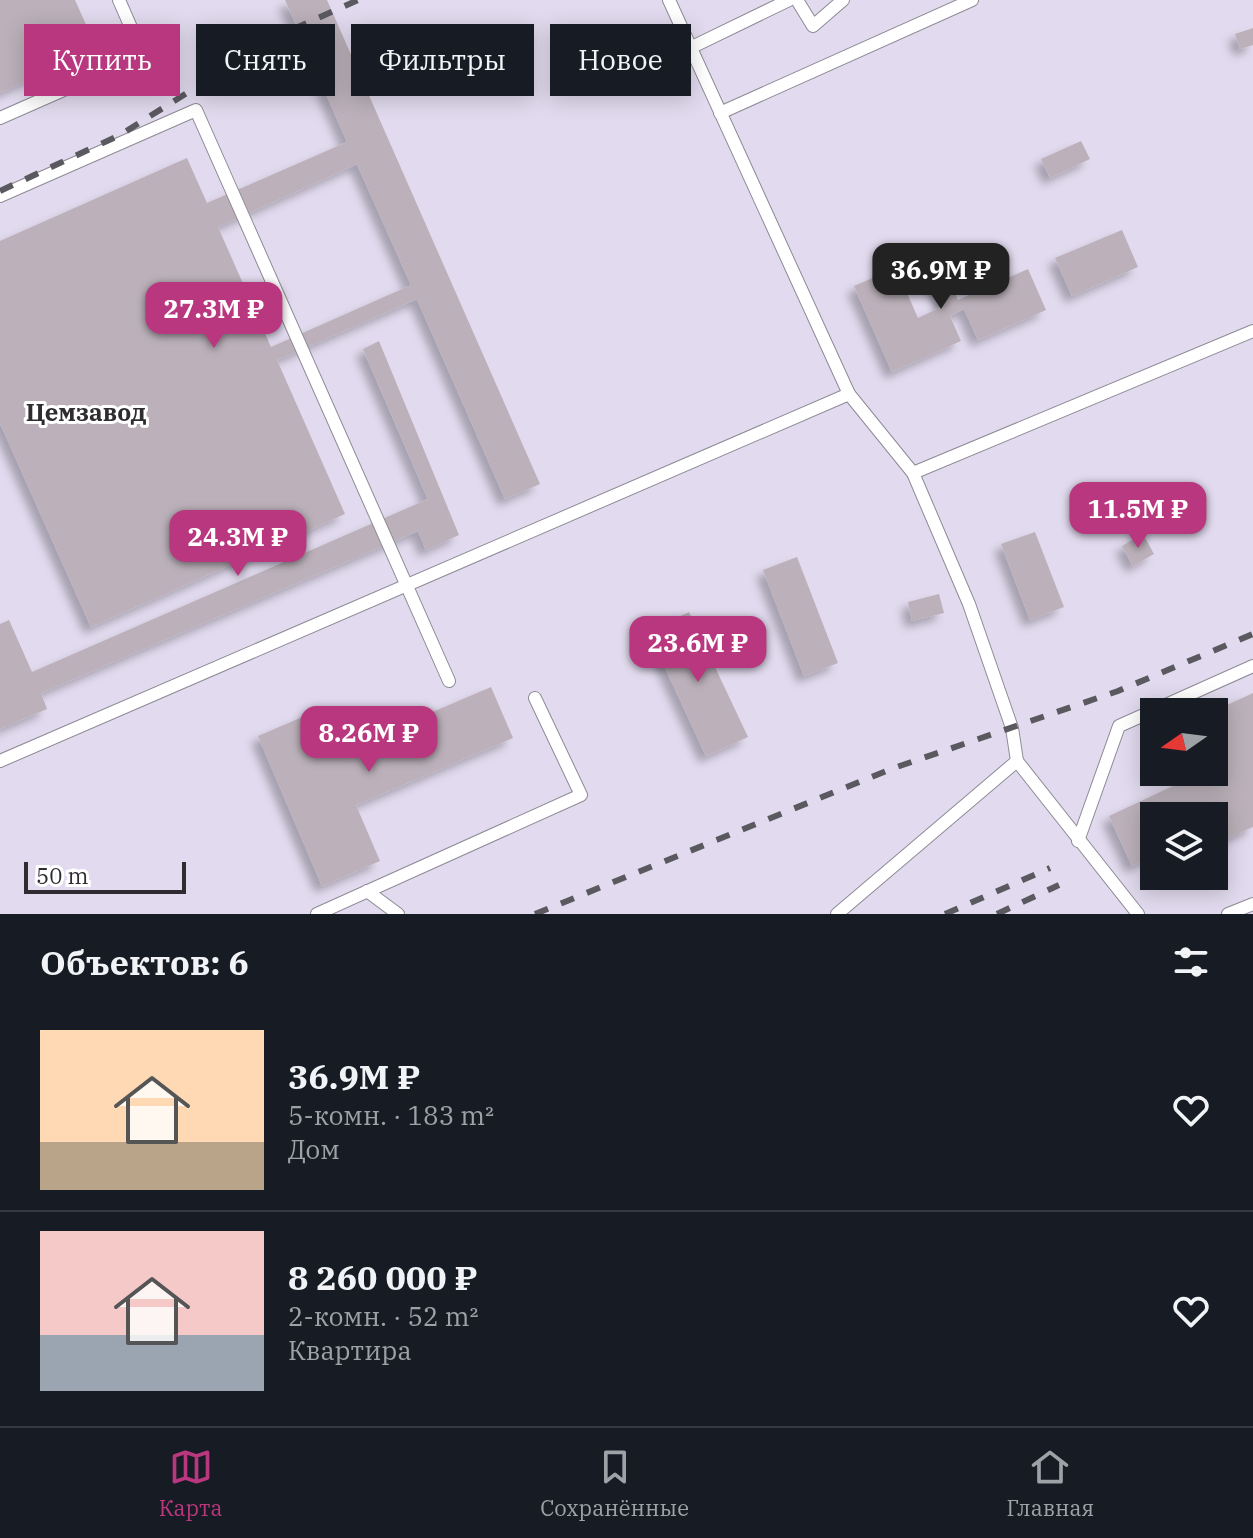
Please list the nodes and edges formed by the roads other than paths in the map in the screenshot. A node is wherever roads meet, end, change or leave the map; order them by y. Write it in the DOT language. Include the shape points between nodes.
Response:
graph roads {
  1 [pos="119,0"];
  2 [pos="669,0"];
  3 [pos="789,0"];
  4 [pos="797,0"];
  5 [pos="843,0"];
  6 [pos="972,0"];
  7 [pos="680,24"];
  8 [pos="691,48"];
  9 [pos="691,50"];
  10 [pos="720,113"];
  11 [pos="0,118"];
  12 [pos="0,196"];
  13 [pos="1253,331"];
  14 [pos="849,394"];
  15 [pos="913,473"];
  16 [pos="407,586"];
  17 [pos="1253,666"];
  18 [pos="449,681"];
  19 [pos="535,698"];
  20 [pos="0,761"];
  21 [pos="1017,761"];
  22 [pos="1078,841"];
  23 [pos="367,891"];
  24 [pos="1253,904"];
  25 [pos="317,914"];
  26 [pos="398,914"];
  27 [pos="837,914"];
  28 [pos="1138,914"];
  29 [pos="1228,914"];
  1 -- 11 [label="lane" via="143,55"];
  2 -- 7 [label="lane"];
  3 -- 8 [label="lane"];
  4 -- 5 [label="lane" via="813,26"];
  6 -- 10 [label="lane"];
  9 -- 10 [label="lane"];
  10 -- 14 [label="lane"];
  12 -- 16 [label="lane" via="196,110"];
  13 -- 15 [label="lane"];
  14 -- 15 [label="lane"];
  14 -- 16 [label="lane"];
  15 -- 21 [label="lane" via="969,604 1012,728"];
  16 -- 18 [label="lane"];
  16 -- 20 [label="lane"];
  17 -- 22 [label="lane" via="1119,726"];
  19 -- 23 [label="lane" via="581,795"];
  21 -- 22 [label="lane"];
  21 -- 27 [label="lane"];
  22 -- 28 [label="lane"];
  23 -- 25 [label="lane"];
  23 -- 26 [label="lane"];
  24 -- 29 [label="lane"];
}
